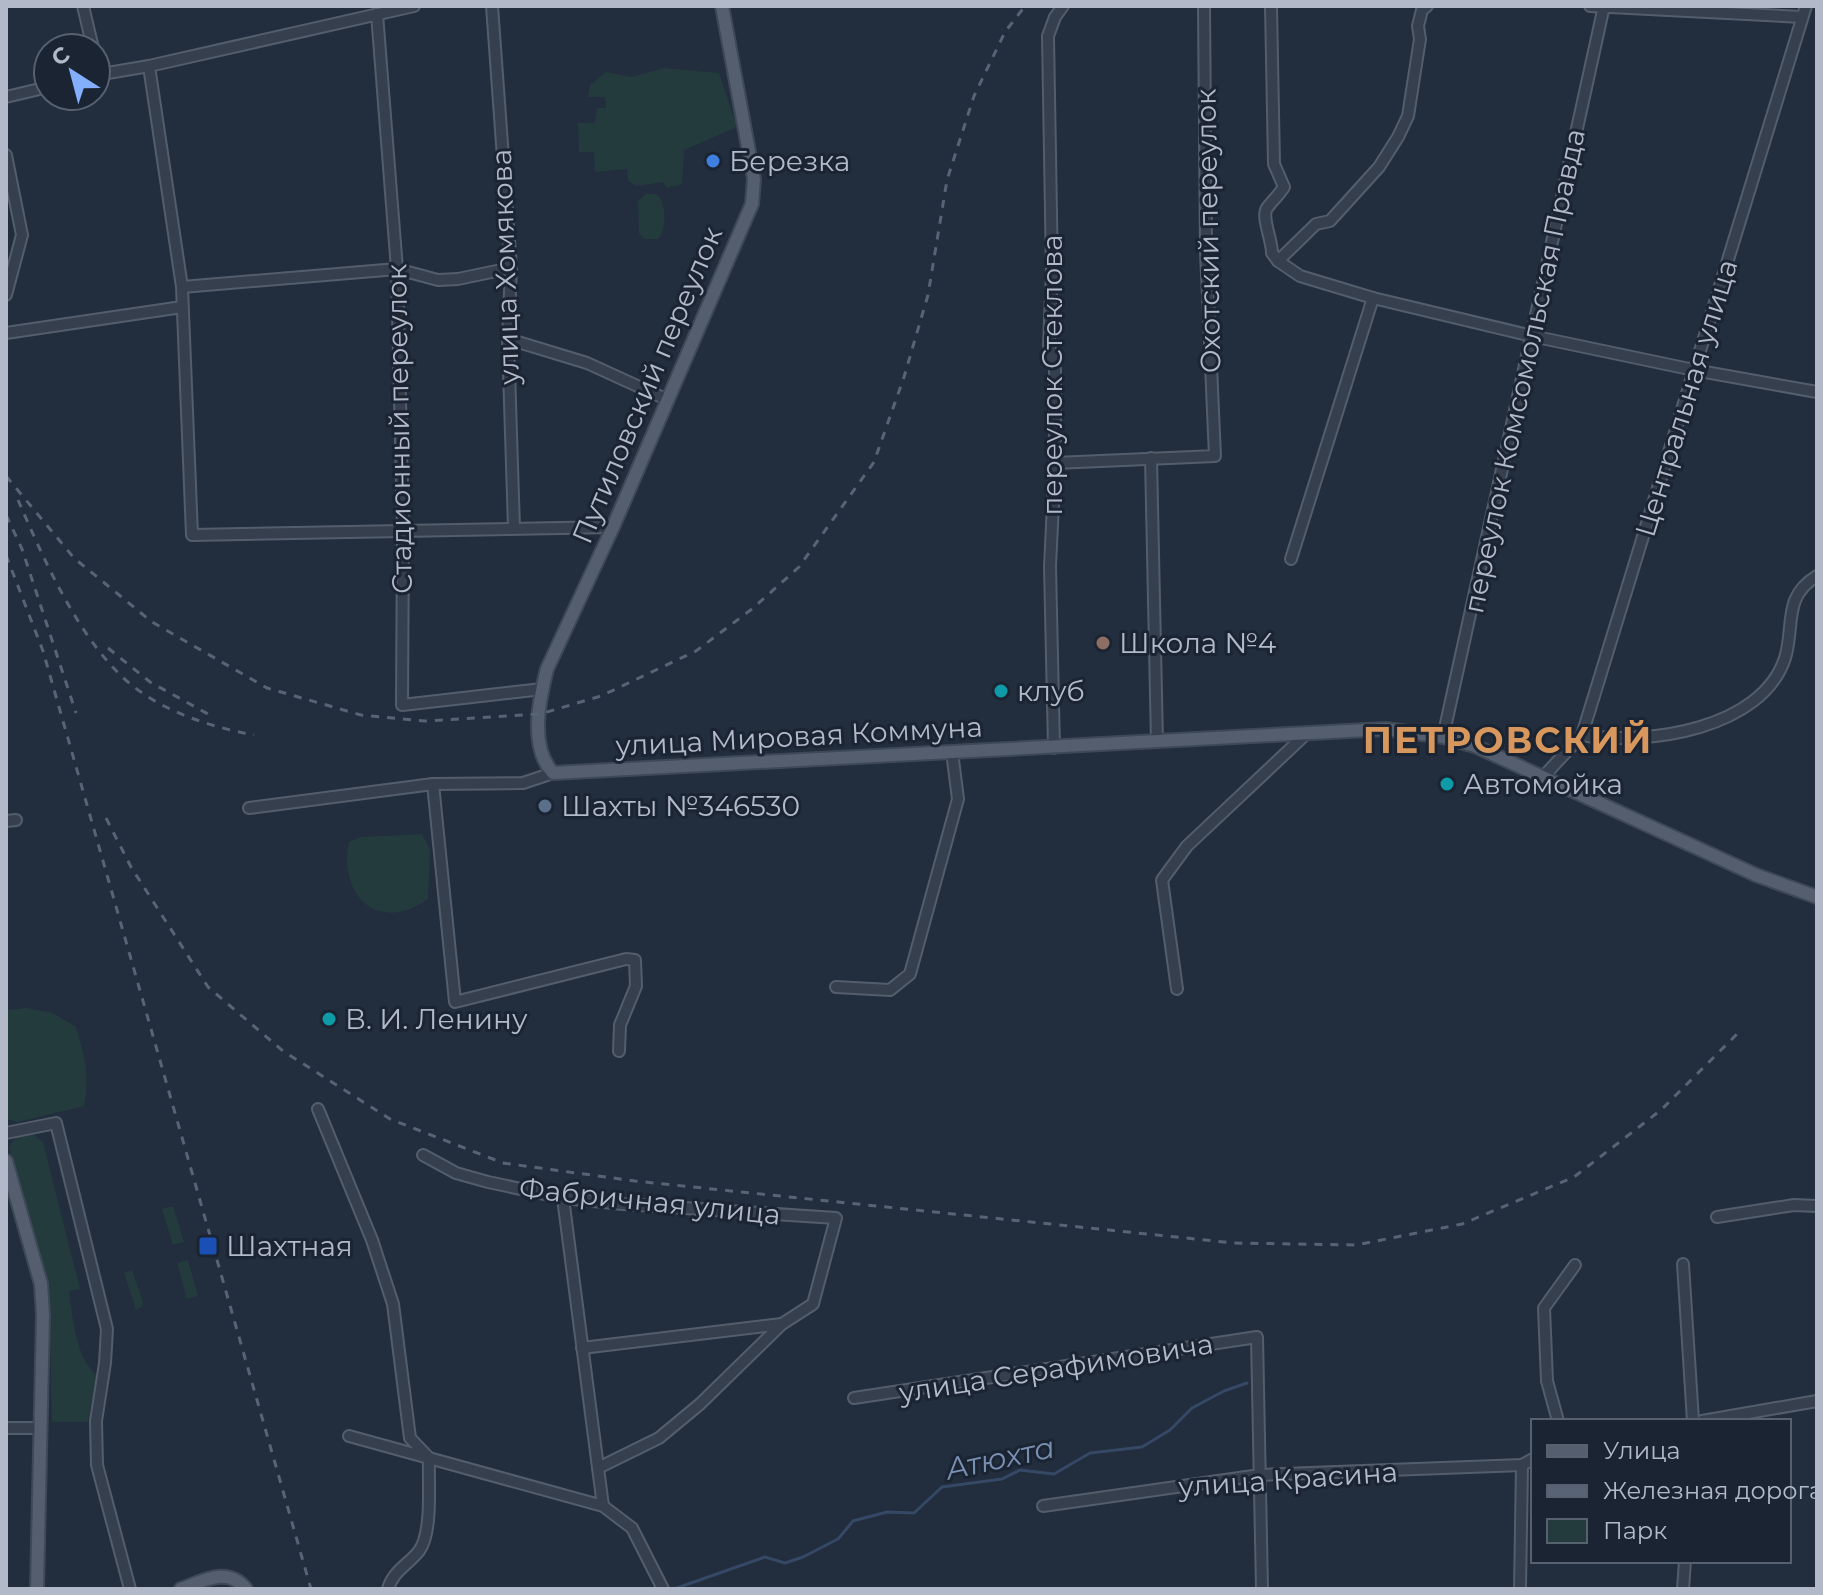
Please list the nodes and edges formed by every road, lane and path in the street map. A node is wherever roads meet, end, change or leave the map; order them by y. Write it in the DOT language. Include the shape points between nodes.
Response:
graph roads {
  1 [pos="83,6"];
  2 [pos="414,6"];
  3 [pos="492,6"];
  4 [pos="722,6"];
  5 [pos="1063,6"];
  6 [pos="1204,6"];
  7 [pos="1271,6"];
  8 [pos="1427,6"];
  9 [pos="1590,6"];
  10 [pos="1604,6"];
  11 [pos="1804,11"];
  12 [pos="377,14"];
  13 [pos="89,32"];
  14 [pos="149,66"];
  15 [pos="112,72"];
  16 [pos="32,91"];
  17 [pos="6,97"];
  18 [pos="6,155"];
  19 [pos="1278,261"];
  20 [pos="511,268"];
  21 [pos="397,269"];
  22 [pos="182,287"];
  23 [pos="6,295"];
  24 [pos="1373,298"];
  25 [pos="182,307"];
  26 [pos="6,333"];
  27 [pos="1532,336"];
  28 [pos="508,339"];
  29 [pos="1694,370"];
  30 [pos="1817,392"];
  31 [pos="668,400"];
  32 [pos="1151,458"];
  33 [pos="1055,463"];
  34 [pos="613,527"];
  35 [pos="514,528"];
  36 [pos="403,529"];
  37 [pos="1291,559"];
  38 [pos="1817,576"];
  39 [pos="542,689"];
  40 [pos="1305,735"];
  41 [pos="1582,735"];
  42 [pos="1443,737"];
  43 [pos="1157,742"];
  44 [pos="1054,748"];
  45 [pos="952,752"];
  46 [pos="553,773"];
  47 [pos="1543,777"];
  48 [pos="433,784"];
  49 [pos="249,808"];
  50 [pos="1817,897"];
  51 [pos="836,987"];
  52 [pos="1177,989"];
  53 [pos="619,1051"];
  54 [pos="318,1109"];
  55 [pos="6,1133"];
  56 [pos="423,1155"];
  57 [pos="6,1161"];
  58 [pos="563,1198"];
  59 [pos="1817,1206"];
  60 [pos="1717,1217"];
  61 [pos="1683,1264"];
  62 [pos="1575,1265"];
  63 [pos="782,1324"];
  64 [pos="582,1348"];
  65 [pos="854,1398"];
  66 [pos="1817,1401"];
  67 [pos="1557,1419"];
  68 [pos="1693,1419"];
  69 [pos="1714,1419"];
  70 [pos="6,1428"];
  71 [pos="39,1428"];
  72 [pos="349,1436"];
  73 [pos="429,1458"];
  74 [pos="1531,1460"];
  75 [pos="1522,1465"];
  76 [pos="598,1468"];
  77 [pos="1260,1475"];
  78 [pos="603,1506"];
  79 [pos="1043,1506"];
  80 [pos="1685,1563"];
  81 [pos="37,1589"];
  82 [pos="130,1589"];
  83 [pos="181,1589"];
  84 [pos="246,1589"];
  85 [pos="388,1589"];
  86 [pos="663,1589"];
  87 [pos="1262,1589"];
  88 [pos="1520,1589"];
  89 [pos="1683,1589"];
  1 -- 13 [label="street"];
  2 -- 12 [label="street"];
  3 -- 20 [label="street, улица Хомякова"];
  4 -- 31 [label="main road, Путиловский переулок" via="754,179 752,204"];
  5 -- 33 [label="street, переулок Стеклова" via="1048,36 1049,345 1055,370"];
  6 -- 32 [label="street, Охотский переулок" via="1206,252 1215,456"];
  7 -- 19 [label="street" via="1274,164 1284,187 1264,219"];
  8 -- 19 [label="street" via="1418,26 1408,116 1398,137 1379,167 1330,221 1316,224"];
  9 -- 10 [label="street"];
  10 -- 11 [label="street"];
  10 -- 27 [label="street, переулок Комсомольская Правда"];
  11 -- 29 [label="street, Центральная улица"];
  12 -- 14 [label="street"];
  12 -- 21 [label="street, Стадионный переулок"];
  14 -- 15 [label="street"];
  14 -- 22 [label="street"];
  16 -- 17 [label="street"];
  18 -- 23 [label="street" via="22,235"];
  19 -- 24 [label="street" via="1300,276"];
  20 -- 21 [label="street" via="438,280"];
  20 -- 28 [label="street, улица Хомякова"];
  21 -- 22 [label="street"];
  21 -- 36 [label="street, Стадионный переулок"];
  22 -- 25 [label="street"];
  24 -- 27 [label="street"];
  24 -- 37 [label="street"];
  25 -- 26 [label="street"];
  25 -- 36 [label="street" via="192,535"];
  27 -- 29 [label="street"];
  27 -- 42 [label="street, переулок Комсомольская Правда"];
  28 -- 31 [label="street" via="587,363"];
  28 -- 35 [label="street, улица Хомякова"];
  29 -- 30 [label="street"];
  29 -- 41 [label="street, Центральная улица"];
  31 -- 34 [label="main road, Путиловский переулок"];
  32 -- 33 [label="street"];
  32 -- 43 [label="street"];
  33 -- 44 [label="street, переулок Стеклова" via="1050,566"];
  34 -- 35 [label="street"];
  34 -- 39 [label="main road, Путиловский переулок"];
  35 -- 36 [label="street"];
  36 -- 39 [label="street, Стадионный переулок" via="402,705"];
  38 -- 41 [label="street" via="1805,583 1791,607 1786,656 1771,688 1725,719 1693,729 1606,739"];
  39 -- 46 [label="main road, Путиловский переулок" via="539,748"];
  40 -- 42 [label="main road, улица Мировая Коммуна" via="1386,729"];
  40 -- 43 [label="main road, улица Мировая Коммуна"];
  40 -- 52 [label="street" via="1187,846 1162,880"];
  41 -- 47 [label="street, Центральная улица"];
  42 -- 47 [label="main road, улица Мировая Коммуна"];
  43 -- 44 [label="main road, улица Мировая Коммуна"];
  44 -- 45 [label="main road, улица Мировая Коммуна"];
  45 -- 46 [label="main road, улица Мировая Коммуна"];
  45 -- 51 [label="street" via="958,799 910,974 890,990"];
  46 -- 48 [label="street, улица Мировая Коммуна" via="523,783"];
  47 -- 50 [label="main road, улица Мировая Коммуна" via="1756,875"];
  48 -- 49 [label="street, улица Мировая Коммуна"];
  48 -- 53 [label="street" via="455,1002 635,960 636,986 620,1025"];
  54 -- 73 [label="street" via="393,1304 410,1438"];
  55 -- 82 [label="street" via="56,1123 107,1329 96,1421 97,1465"];
  56 -- 58 [label="street, Фабричная улица" via="456,1173"];
  57 -- 71 [label="main road" via="41,1284"];
  58 -- 63 [label="street, Фабричная улица" via="836,1218 813,1304"];
  58 -- 64 [label="street"];
  59 -- 60 [label="street"];
  61 -- 68 [label="street"];
  62 -- 67 [label="street" via="1544,1308 1547,1381"];
  63 -- 64 [label="street"];
  63 -- 76 [label="street" via="659,1438"];
  64 -- 76 [label="street"];
  65 -- 77 [label="street, улица Серафимовича" via="1257,1337"];
  66 -- 69 [label="street"];
  70 -- 71 [label="street"];
  71 -- 81 [label="main road"];
  72 -- 73 [label="street"];
  73 -- 78 [label="street"];
  73 -- 85 [label="street" via="428,1529 421,1549 391,1578"];
  74 -- 75 [label="street, улица Красина"];
  75 -- 77 [label="street, улица Красина"];
  75 -- 88 [label="street"];
  76 -- 78 [label="street"];
  77 -- 79 [label="street, улица Красина"];
  77 -- 87 [label="street"];
  78 -- 86 [label="street" via="632,1528"];
  80 -- 89 [label="street"];
  83 -- 84 [label="main road" via="219,1575 231,1576"];
}
